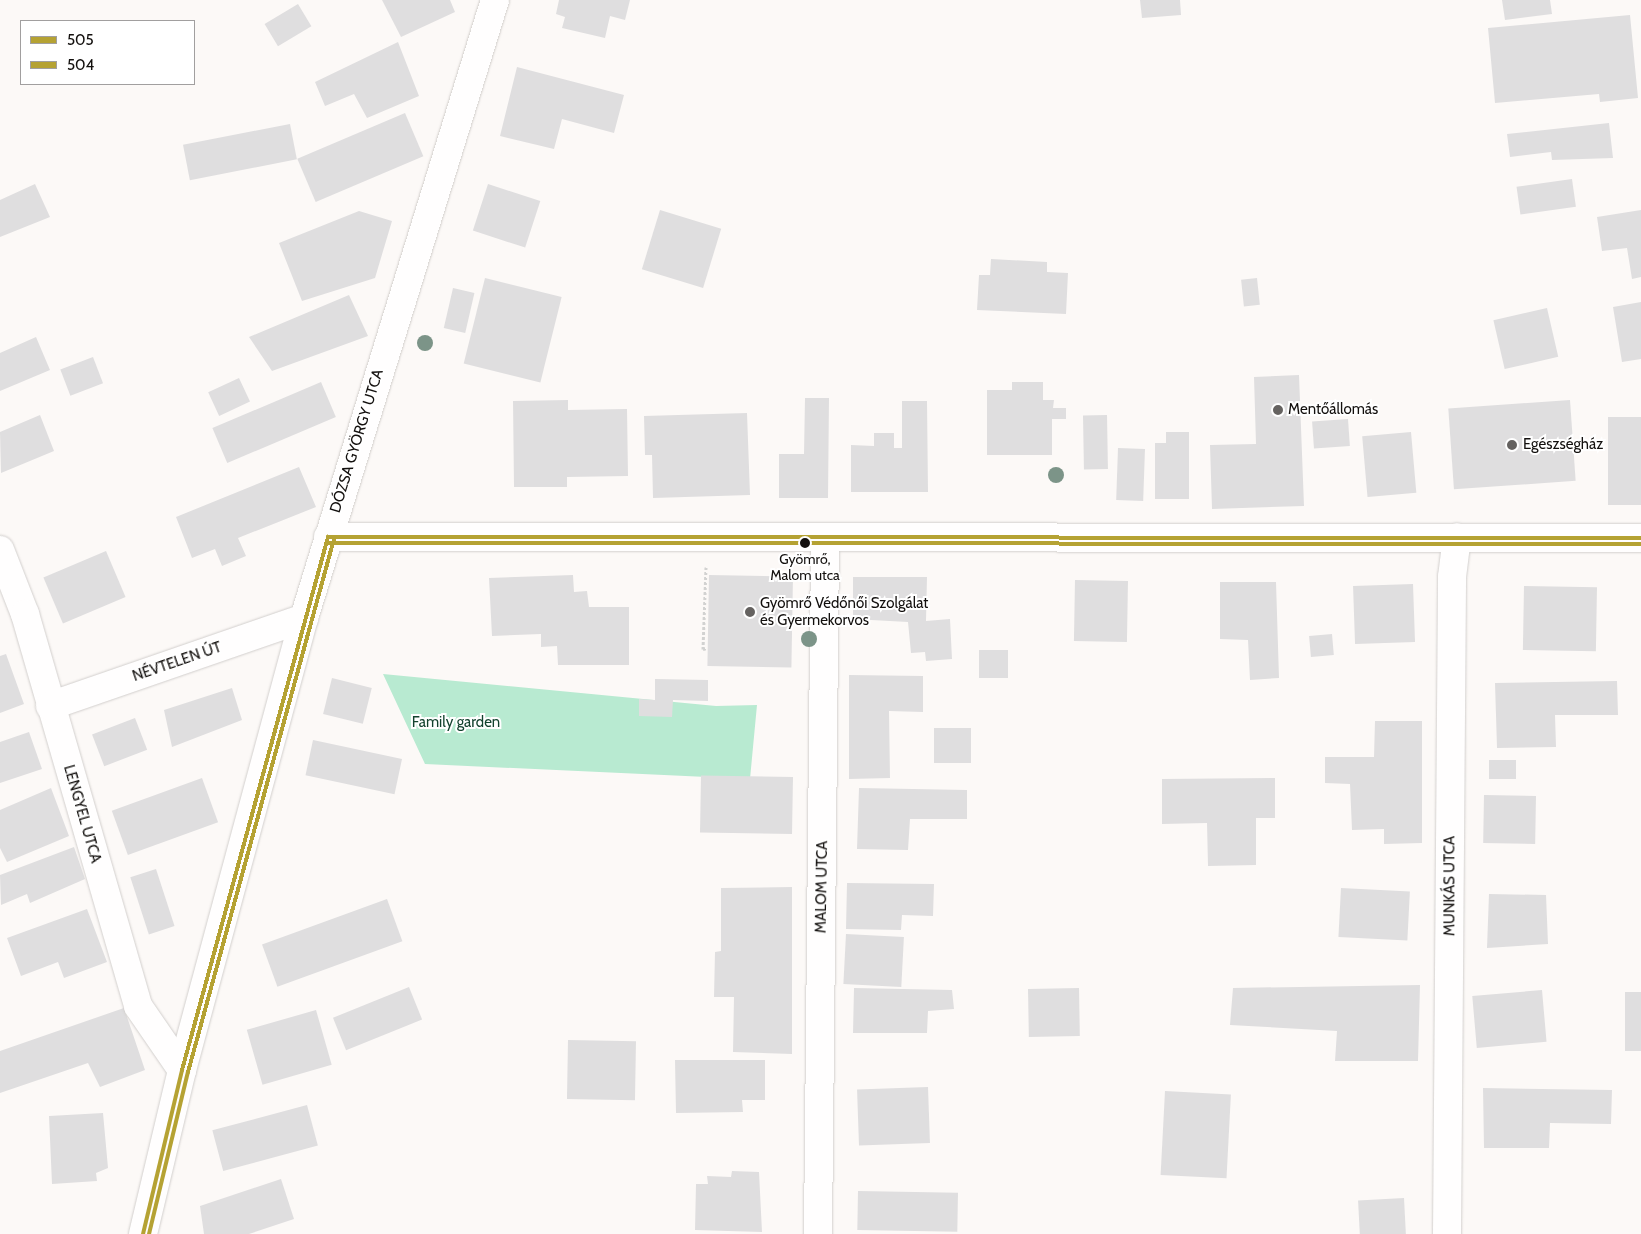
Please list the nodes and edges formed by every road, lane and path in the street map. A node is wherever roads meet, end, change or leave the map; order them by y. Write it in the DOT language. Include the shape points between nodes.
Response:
graph roads {
  1 [pos="495,0"];
  2 [pos="328,537"];
  3 [pos="1456,538"];
  4 [pos="1641,538"];
  5 [pos="825,539"];
  6 [pos="0,550"];
  7 [pos="706,556"];
  8 [pos="304,618"];
  9 [pos="707,648"];
  10 [pos="50,706"];
  11 [pos="182,1070"];
  12 [pos="143,1234"];
  13 [pos="818,1234"];
  14 [pos="1447,1234"];
  1 -- 2 [label="street, DÓZSA GYÖRGY UTCA"];
  2 -- 5 [label="street"];
  2 -- 8 [label="street, DÓZSA GYÖRGY UTCA"];
  3 -- 4 [label="street"];
  3 -- 5 [label="street"];
  3 -- 14 [label="street, MUNKÁS UTCA" via="1452,566"];
  5 -- 13 [label="street, MALOM UTCA"];
  6 -- 10 [label="street, LENGYEL UTCA" via="26,614"];
  7 -- 9 [label="path" via="703,648"];
  8 -- 10 [label="street, NÉVTELEN ÚT"];
  8 -- 11 [label="street, DÓZSA GYÖRGY UTCA"];
  10 -- 11 [label="street, LENGYEL UTCA" via="138,1006"];
  11 -- 12 [label="street, DÓZSA GYÖRGY UTCA"];
}
